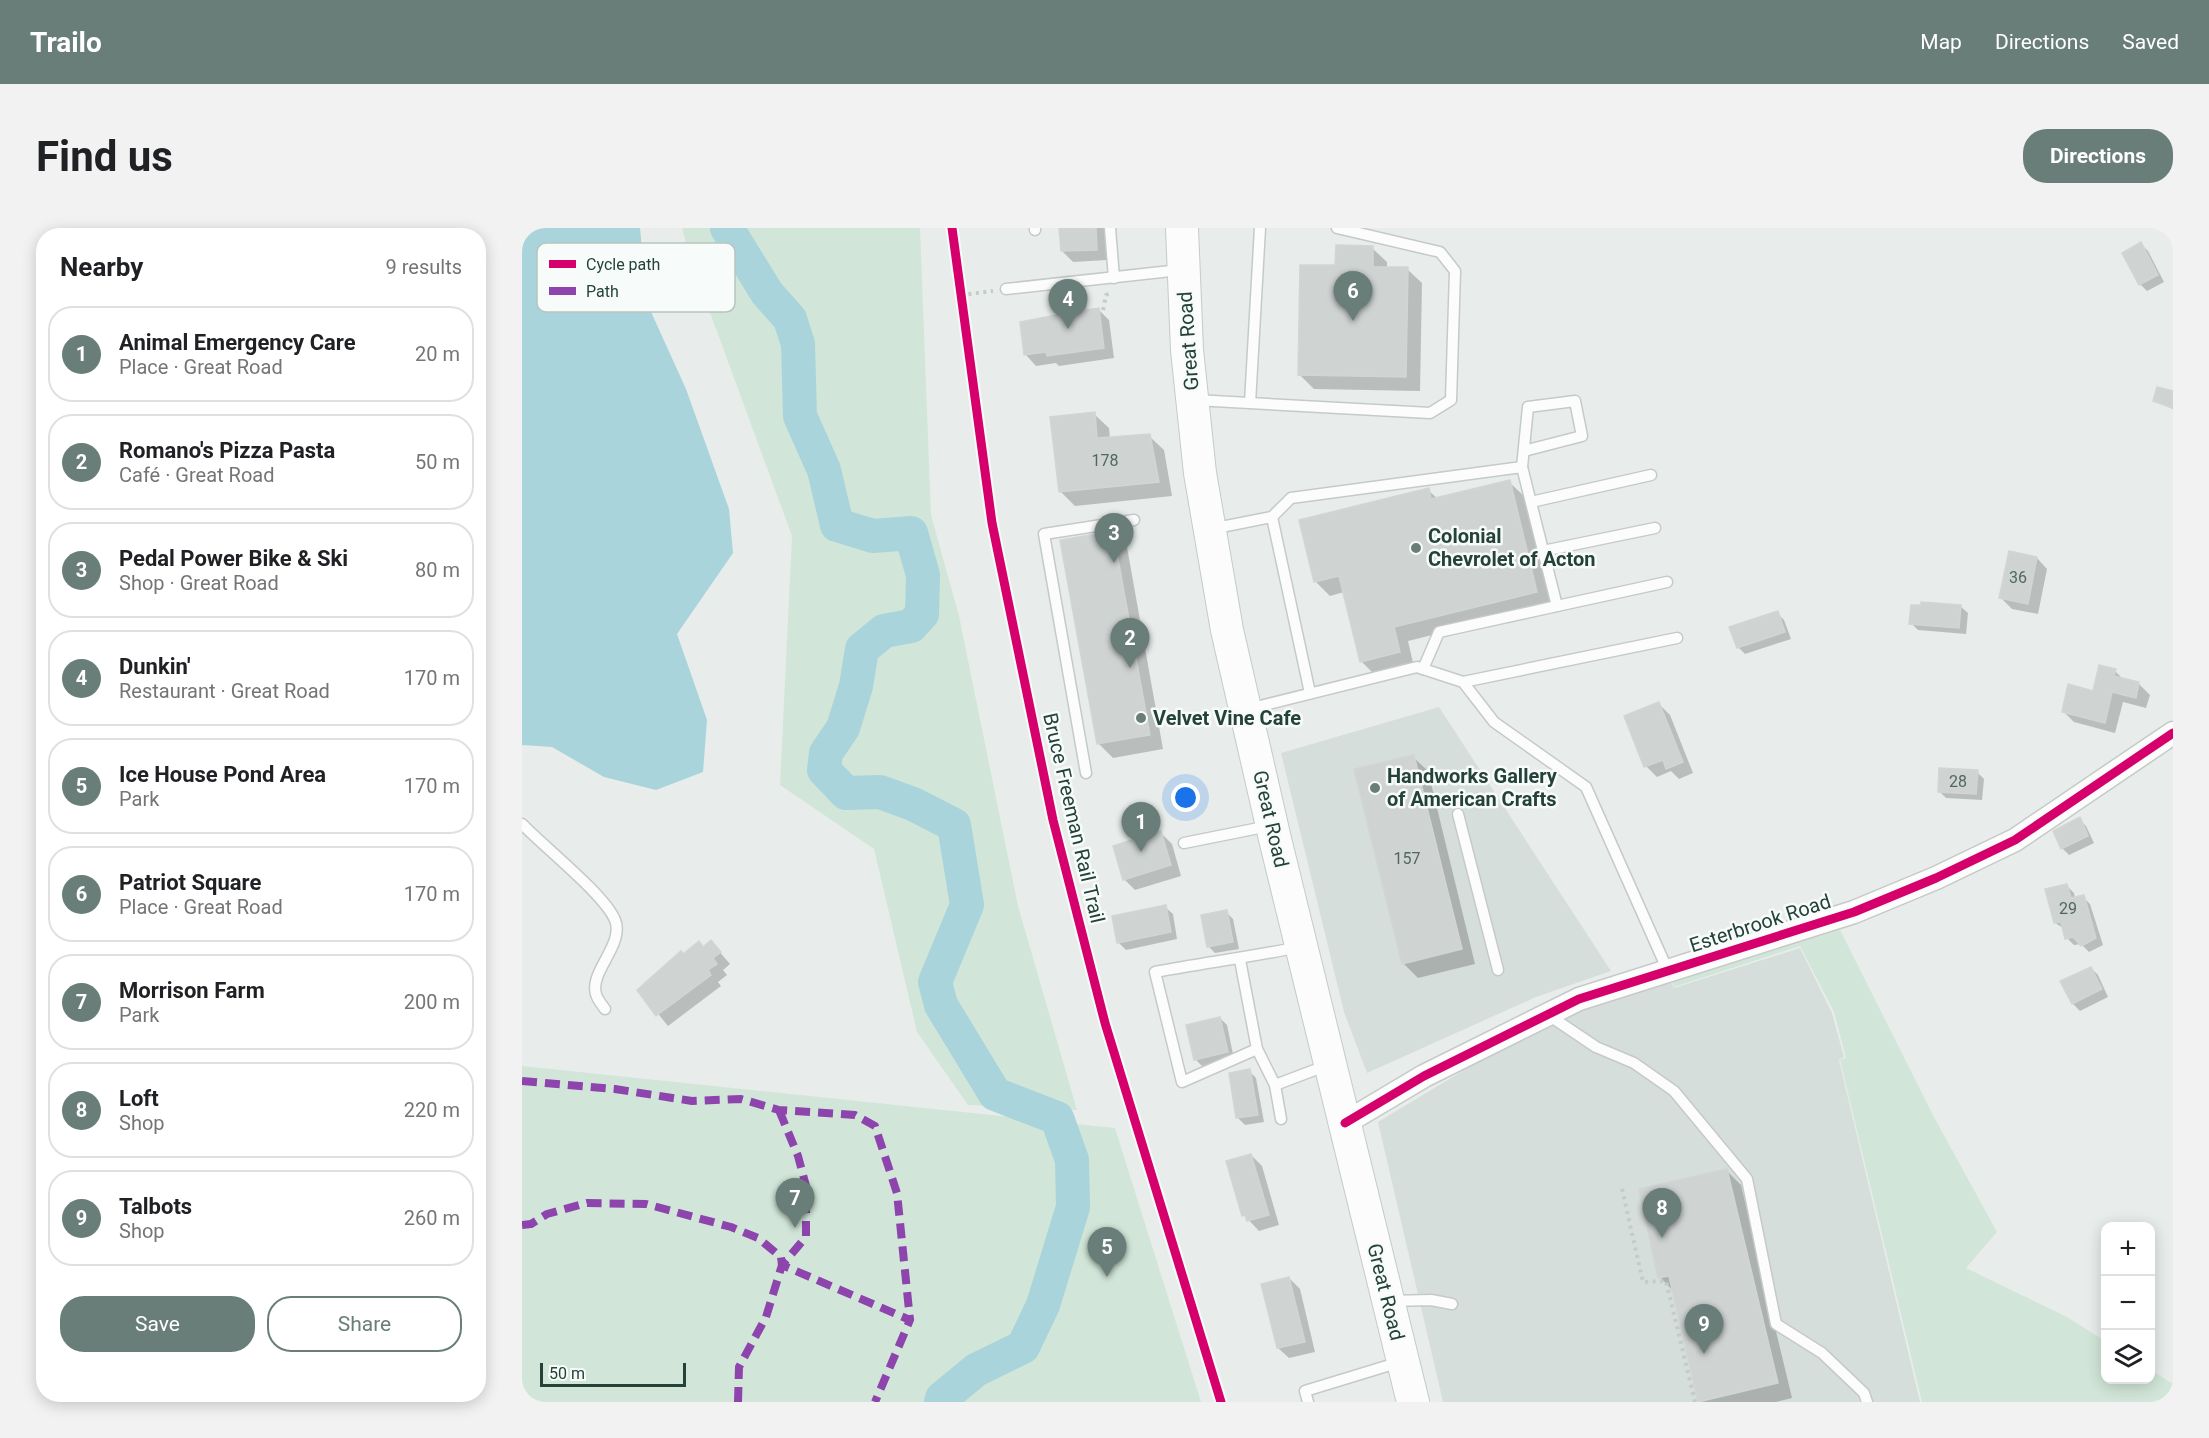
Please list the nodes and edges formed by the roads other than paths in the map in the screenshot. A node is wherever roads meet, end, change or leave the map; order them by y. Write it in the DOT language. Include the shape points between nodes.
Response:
graph roads {
  1 [pos="1110,228"];
  2 [pos="1182,228"];
  3 [pos="1260,228"];
  4 [pos="1337,228"];
  5 [pos="1184,270"];
  6 [pos="1114,278"];
  7 [pos="1006,289"];
  8 [pos="1192,400"];
  9 [pos="1251,403"];
  10 [pos="1524,451"];
  11 [pos="1522,467"];
  12 [pos="1651,475"];
  13 [pos="1531,502"];
  14 [pos="1272,517"];
  15 [pos="1134,520"];
  16 [pos="1655,528"];
  17 [pos="1210,530"];
  18 [pos="1543,551"];
  19 [pos="1667,582"];
  20 [pos="1557,606"];
  21 [pos="1677,638"];
  22 [pos="1423,669"];
  23 [pos="1463,682"];
  24 [pos="1310,693"];
  25 [pos="1246,710"];
  26 [pos="2173,733"];
  27 [pos="1086,773"];
  28 [pos="1458,814"];
  29 [pos="522,824"];
  30 [pos="1272,825"];
  31 [pos="1184,843"];
  32 [pos="1301,946"];
  33 [pos="1240,960"];
  34 [pos="1498,970"];
  35 [pos="1668,972"];
  36 [pos="605,1009"];
  37 [pos="1547,1014"];
  38 [pos="1257,1049"];
  39 [pos="1330,1064"];
  40 [pos="1275,1084"];
  41 [pos="1281,1119"];
  42 [pos="1345,1123"];
  43 [pos="1389,1301"];
  44 [pos="1452,1304"];
  45 [pos="1403,1361"];
  46 [pos="1308,1402"];
  47 [pos="1413,1402"];
  48 [pos="1867,1402"];
  1 -- 6 [label="lane"];
  2 -- 5 [label="main road, Great Road"];
  3 -- 9 [label="lane"];
  4 -- 9 [label="lane" via="1440,252 1455,271 1451,400 1430,413"];
  5 -- 6 [label="lane"];
  5 -- 8 [label="main road, Great Road"];
  6 -- 7 [label="lane"];
  8 -- 9 [label="lane"];
  8 -- 17 [label="main road, Great Road"];
  10 -- 10 [label="lane" via="1528,406 1575,401 1582,436"];
  10 -- 11 [label="lane"];
  11 -- 13 [label="lane"];
  11 -- 14 [label="lane" via="1292,498"];
  12 -- 13 [label="lane"];
  13 -- 18 [label="lane"];
  14 -- 17 [label="lane"];
  14 -- 24 [label="lane"];
  15 -- 27 [label="lane" via="1044,534"];
  16 -- 18 [label="lane"];
  17 -- 25 [label="main road, Great Road"];
  18 -- 20 [label="lane"];
  19 -- 20 [label="lane"];
  20 -- 22 [label="lane" via="1439,632"];
  21 -- 23 [label="lane"];
  22 -- 23 [label="lane"];
  22 -- 24 [label="lane" via="1417,667"];
  23 -- 35 [label="lane" via="1494,722 1586,787"];
  24 -- 25 [label="lane"];
  25 -- 30 [label="main road, Great Road"];
  26 -- 35 [label="street, Esterbrook Road" via="2015,840 1936,878 1854,912"];
  28 -- 34 [label="lane"];
  29 -- 36 [label="lane" via="615,920 617,932 595,983 596,994"];
  30 -- 31 [label="lane"];
  30 -- 32 [label="main road, Great Road"];
  32 -- 33 [label="lane"];
  32 -- 39 [label="main road, Great Road"];
  33 -- 38 [label="lane"];
  33 -- 38 [label="lane" via="1155,972 1182,1082"];
  35 -- 37 [label="street, Esterbrook Road" via="1579,999"];
  37 -- 42 [label="street, Esterbrook Road" via="1424,1076"];
  37 -- 48 [label="lane" via="1596,1047 1634,1063 1674,1091 1747,1179 1776,1324 1822,1353 1864,1393"];
  38 -- 40 [label="lane"];
  39 -- 40 [label="lane"];
  39 -- 42 [label="main road, Great Road"];
  40 -- 41 [label="lane"];
  42 -- 43 [label="main road, Great Road"];
  43 -- 44 [label="lane"];
  43 -- 45 [label="main road, Great Road"];
  45 -- 46 [label="lane" via="1305,1391"];
  45 -- 47 [label="main road, Great Road"];
}
